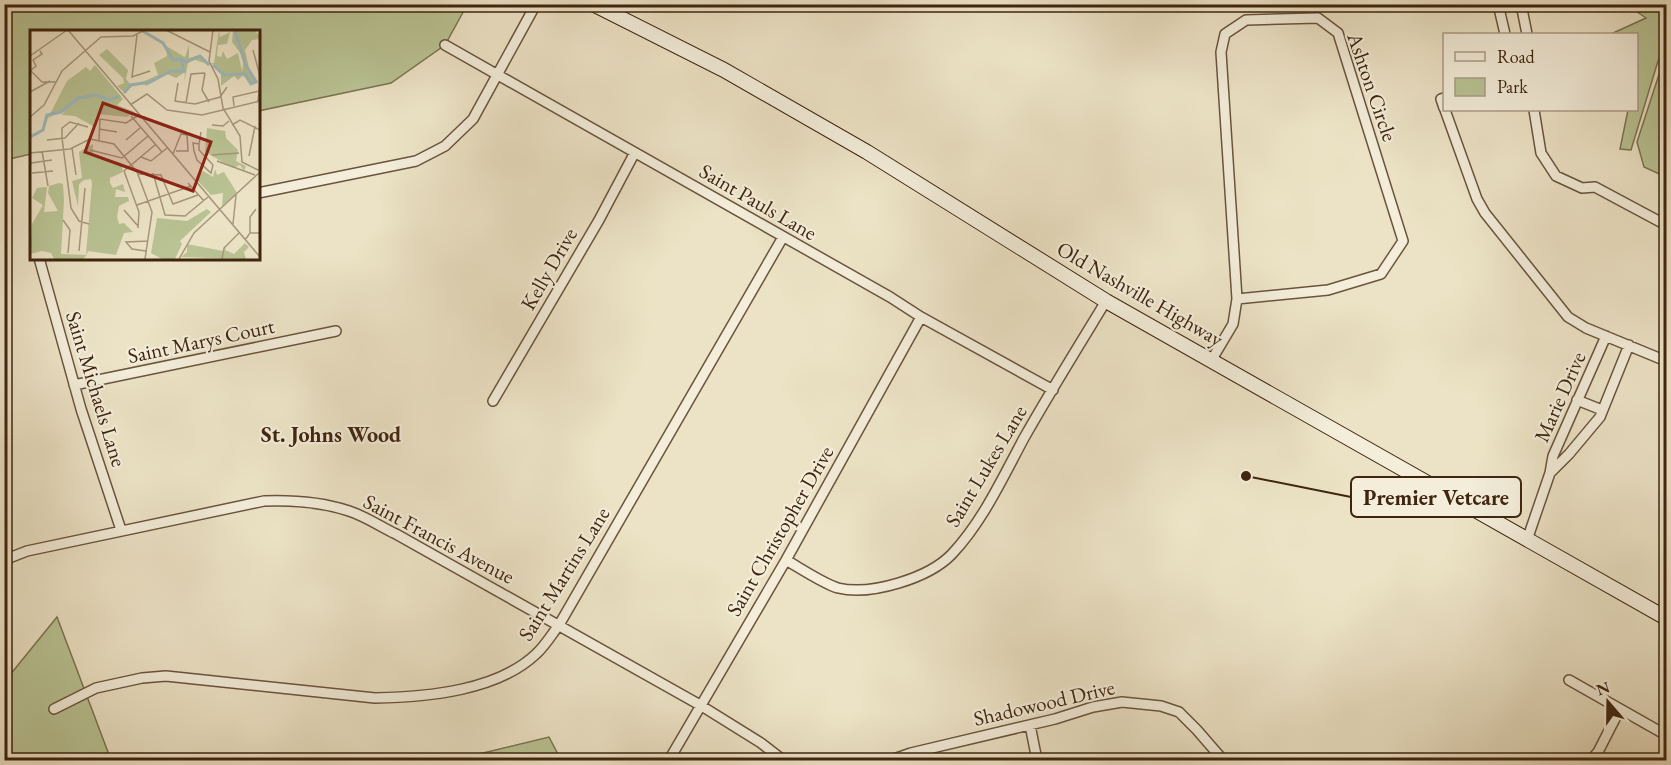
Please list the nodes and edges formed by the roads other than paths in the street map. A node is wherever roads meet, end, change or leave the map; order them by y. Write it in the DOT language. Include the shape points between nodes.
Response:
graph roads {
  1 [pos="536,4"];
  2 [pos="593,4"];
  3 [pos="1498,4"];
  4 [pos="1521,4"];
  5 [pos="1505,33"];
  6 [pos="1527,33"];
  7 [pos="445,45"];
  8 [pos="497,75"];
  9 [pos="1446,111"];
  10 [pos="1534,111"];
  11 [pos="634,154"];
  12 [pos="260,193"];
  13 [pos="1666,225"];
  14 [pos="783,237"];
  15 [pos="40,260"];
  16 [pos="1238,299"];
  17 [pos="1106,301"];
  18 [pos="921,317"];
  19 [pos="336,331"];
  20 [pos="1606,336"];
  21 [pos="1629,345"];
  22 [pos="1211,361"];
  23 [pos="1666,361"];
  24 [pos="74,385"];
  25 [pos="1053,390"];
  26 [pos="1577,400"];
  27 [pos="493,401"];
  28 [pos="1602,410"];
  29 [pos="1550,473"];
  30 [pos="121,530"];
  31 [pos="1527,540"];
  32 [pos="4,560"];
  33 [pos="786,560"];
  34 [pos="1666,618"];
  35 [pos="559,625"];
  36 [pos="1569,680"];
  37 [pos="700,705"];
  38 [pos="54,709"];
  39 [pos="1620,709"];
  40 [pos="1030,725"];
  41 [pos="1666,735"];
  42 [pos="669,760"];
  43 [pos="783,760"];
  44 [pos="891,760"];
  45 [pos="1037,760"];
  46 [pos="1222,760"];
  47 [pos="1591,760"];
  1 -- 8 [label="street"];
  2 -- 17 [label="main road, Old Nashville Highway" via="724,70 867,152"];
  3 -- 5 [label="street"];
  4 -- 6 [label="street"];
  7 -- 8 [label="street, Saint Pauls Lane"];
  8 -- 11 [label="street, Saint Pauls Lane"];
  8 -- 12 [label="street" via="472,119 445,146 416,161"];
  9 -- 20 [label="street" via="1485,213 1568,317"];
  10 -- 13 [label="street" via="1541,153 1556,176 1582,188 1595,187"];
  11 -- 14 [label="street, Saint Pauls Lane"];
  11 -- 27 [label="street, Kelly Drive"];
  14 -- 18 [label="street, Saint Pauls Lane"];
  14 -- 35 [label="street, Saint Martins Lane"];
  15 -- 24 [label="street, Saint Michaels Lane"];
  16 -- 16 [label="street, Ashton Circle" via="1221,52 1225,34 1246,20 1318,18 1338,33 1403,241 1381,274 1328,290"];
  16 -- 22 [label="street, Ashton Circle" via="1233,324"];
  17 -- 22 [label="main road, Old Nashville Highway"];
  17 -- 25 [label="street, Saint Lukes Lane"];
  18 -- 25 [label="street, Saint Pauls Lane"];
  18 -- 33 [label="street, Saint Christopher Drive"];
  19 -- 24 [label="street, Saint Marys Court"];
  20 -- 21 [label="street"];
  20 -- 26 [label="street, Marie Drive"];
  21 -- 23 [label="street"];
  21 -- 28 [label="street, Marie Drive"];
  22 -- 31 [label="main road, Old Nashville Highway"];
  24 -- 30 [label="street, Saint Michaels Lane"];
  25 -- 33 [label="street, Saint Lukes Lane" via="977,523 932,570 864,590 837,588"];
  26 -- 28 [label="street"];
  26 -- 29 [label="street, Marie Drive" via="1553,456"];
  28 -- 29 [label="street, Marie Drive"];
  29 -- 31 [label="street, Marie Drive"];
  30 -- 32 [label="street, Saint Francis Avenue" via="27,550"];
  30 -- 35 [label="street, Saint Francis Avenue" via="264,501 320,504 351,511"];
  31 -- 34 [label="main road, Old Nashville Highway"];
  33 -- 37 [label="street, Saint Christopher Drive"];
  35 -- 37 [label="street, Saint Francis Avenue"];
  35 -- 38 [label="street, Saint Martins Lane" via="538,653 511,672 477,685 424,695 375,698 166,676 96,688"];
  36 -- 39 [label="street"];
  37 -- 42 [label="street, Saint Christopher Drive"];
  37 -- 43 [label="street, Saint Francis Avenue"];
  39 -- 41 [label="street"];
  39 -- 47 [label="street"];
  40 -- 44 [label="street, Shadowood Drive"];
  40 -- 45 [label="street"];
  40 -- 46 [label="street, Shadowood Drive" via="1108,704 1161,706 1179,712"];
}
